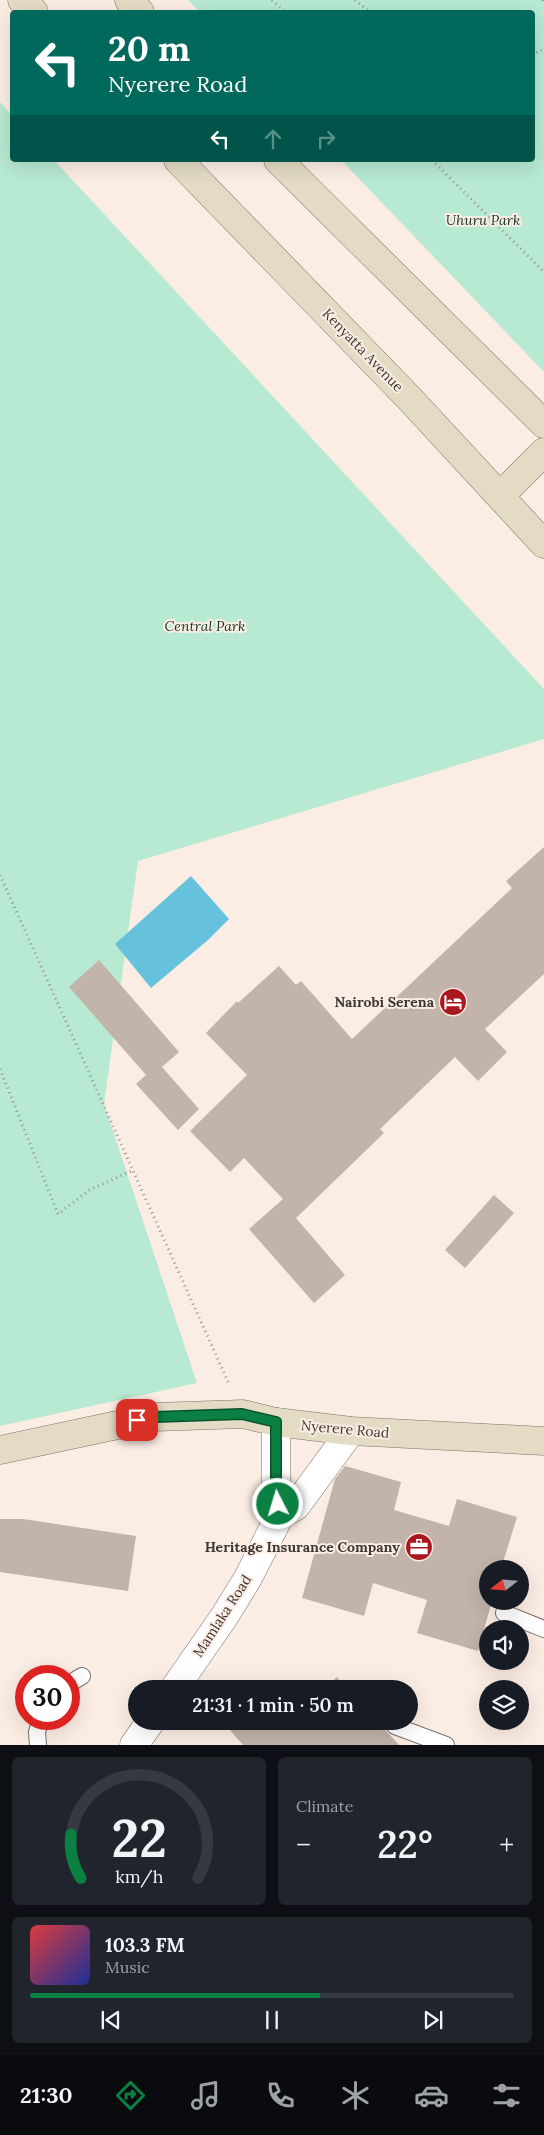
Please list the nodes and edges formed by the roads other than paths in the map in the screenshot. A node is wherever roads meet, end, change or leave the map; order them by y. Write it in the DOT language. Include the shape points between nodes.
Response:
graph roads {
  1 [pos="22,0"];
  2 [pos="129,0"];
  3 [pos="32,10"];
  4 [pos="138,10"];
  5 [pos="180,162"];
  6 [pos="280,162"];
  7 [pos="544,424"];
  8 [pos="544,452"];
  9 [pos="500,496"];
  10 [pos="544,544"];
  11 [pos="276,1422"];
  12 [pos="351,1431"];
  13 [pos="544,1442"];
  14 [pos="0,1450"];
  15 [pos="280,1515"];
  16 [pos="504,1613"];
  17 [pos="544,1630"];
  18 [pos="180,1680"];
  19 [pos="38,1730"];
  20 [pos="145,1730"];
  21 [pos="405,1730"];
  22 [pos="38,1745"];
  23 [pos="134,1745"];
  24 [pos="446,1745"];
  1 -- 3 [label="main road"];
  2 -- 4 [label="main road"];
  5 -- 9 [label="main road, Kenyatta Avenue"];
  6 -- 7 [label="main road"];
  8 -- 9 [label="main road"];
  9 -- 10 [label="main road, Kenyatta Avenue"];
  11 -- 12 [label="main road, Nyerere Road"];
  11 -- 14 [label="main road, Nyerere Road" via="242,1414 155,1417"];
  11 -- 15 [label="street" via="276,1494"];
  12 -- 13 [label="main road, Nyerere Road"];
  12 -- 15 [label="street, Mamlaka Road" via="296,1506"];
  15 -- 18 [label="street, Mamlaka Road" via="244,1586"];
  16 -- 17 [label="lane"];
  19 -- 22 [label="lane"];
  20 -- 23 [label="street"];
  21 -- 24 [label="lane"];
}
